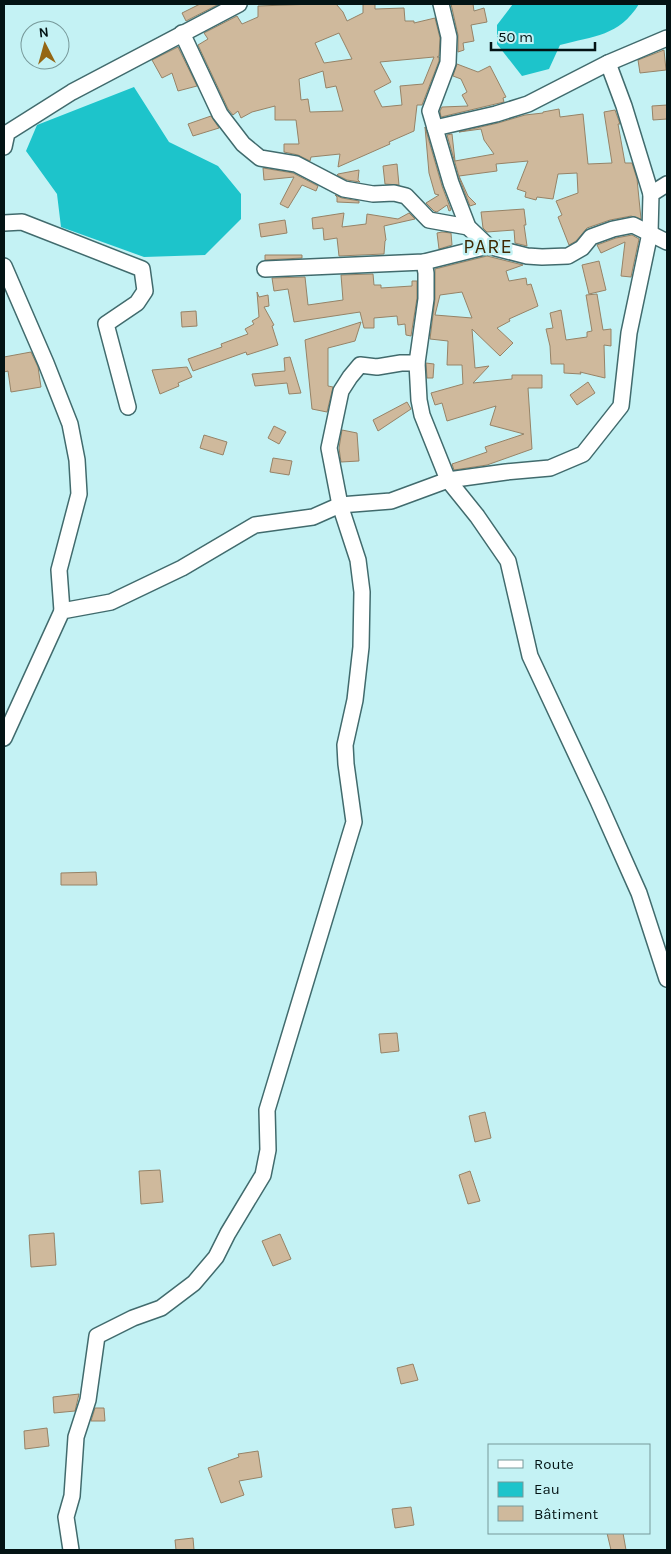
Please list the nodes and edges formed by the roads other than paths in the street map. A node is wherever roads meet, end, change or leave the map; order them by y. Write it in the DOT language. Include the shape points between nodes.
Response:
graph roads {
  1 [pos="239,4"];
  2 [pos="440,4"];
  3 [pos="182,33"];
  4 [pos="667,38"];
  5 [pos="608,63"];
  6 [pos="435,128"];
  7 [pos="4,147"];
  8 [pos="667,184"];
  9 [pos="651,194"];
  10 [pos="4,223"];
  11 [pos="468,227"];
  12 [pos="650,233"];
  13 [pos="667,242"];
  14 [pos="488,246"];
  15 [pos="424,262"];
  16 [pos="4,266"];
  17 [pos="265,269"];
  18 [pos="417,362"];
  19 [pos="128,408"];
  20 [pos="448,480"];
  21 [pos="340,505"];
  22 [pos="62,610"];
  23 [pos="4,738"];
  24 [pos="667,979"];
  25 [pos="71,1550"];
  1 -- 3 [label="street"];
  2 -- 6 [label="street" via="449,37 448,63 430,111"];
  3 -- 7 [label="street" via="72,92 7,132"];
  3 -- 11 [label="street" via="220,114 243,144 260,158 296,164 344,189 406,196 428,220"];
  4 -- 5 [label="street"];
  5 -- 6 [label="street" via="528,104"];
  5 -- 9 [label="street"];
  6 -- 11 [label="street"];
  8 -- 9 [label="street"];
  9 -- 12 [label="street"];
  10 -- 19 [label="street" via="22,222 142,269 146,291 137,303 106,324"];
  11 -- 14 [label="street"];
  12 -- 13 [label="street"];
  12 -- 14 [label="street" via="632,225 613,229 591,237 582,248 568,256 526,256"];
  12 -- 20 [label="street" via="629,333 621,406 583,454 550,468"];
  14 -- 15 [label="street"];
  15 -- 17 [label="street"];
  15 -- 18 [label="street" via="426,299"];
  16 -- 22 [label="street" via="70,424 78,460 79,494 59,570"];
  18 -- 20 [label="street" via="422,415"];
  18 -- 21 [label="street" via="377,367 360,365 341,391 329,448"];
  20 -- 21 [label="street" via="391,501"];
  20 -- 24 [label="street" via="508,561 530,656 639,893"];
  21 -- 22 [label="street" via="313,517 255,525 182,568 111,602"];
  21 -- 25 [label="street" via="358,560 362,592 359,665 345,745 354,822 267,1110 268,1150 263,1175 216,1257 194,1283 161,1308 97,1336 88,1400 76,1437 72,1496 66,1517"];
  22 -- 23 [label="street"];
}
